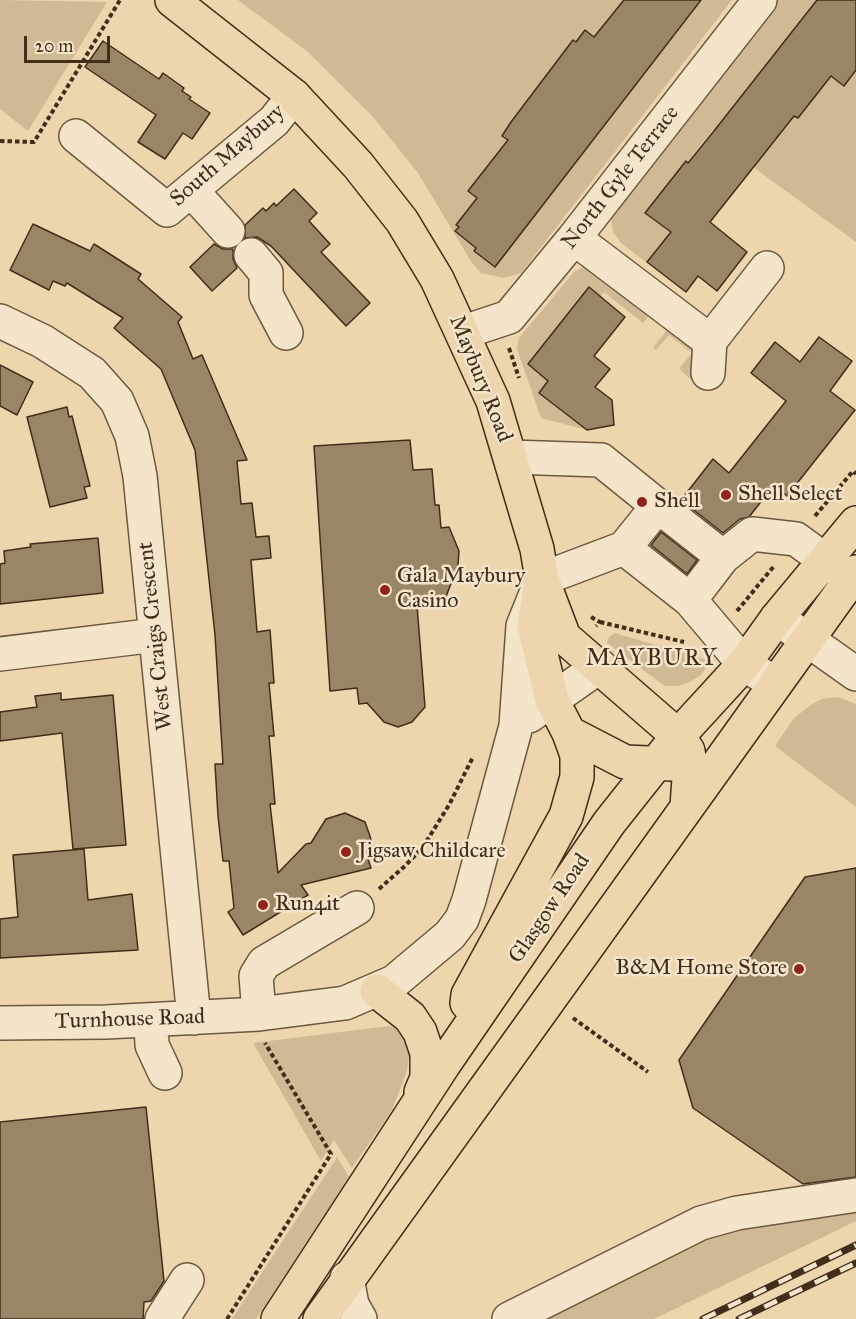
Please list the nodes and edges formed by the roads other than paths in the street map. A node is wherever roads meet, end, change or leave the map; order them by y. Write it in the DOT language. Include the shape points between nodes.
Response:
graph roads {
  1 [pos="172,0"];
  2 [pos="760,0"];
  3 [pos="294,96"];
  4 [pos="76,136"];
  5 [pos="191,190"];
  6 [pos="228,231"];
  7 [pos="574,238"];
  8 [pos="251,255"];
  9 [pos="767,268"];
  10 [pos="0,321"];
  11 [pos="464,332"];
  12 [pos="286,333"];
  13 [pos="511,457"];
  14 [pos="657,506"];
  15 [pos="856,523"];
  16 [pos="624,548"];
  17 [pos="723,557"];
  18 [pos="844,571"];
  19 [pos="542,579"];
  20 [pos="690,600"];
  21 [pos="777,618"];
  22 [pos="156,635"];
  23 [pos="807,638"];
  24 [pos="0,654"];
  25 [pos="744,664"];
  26 [pos="600,666"];
  27 [pos="856,674"];
  28 [pos="774,683"];
  29 [pos="552,700"];
  30 [pos="516,726"];
  31 [pos="569,733"];
  32 [pos="732,745"];
  33 [pos="684,750"];
  34 [pos="654,765"];
  35 [pos="687,807"];
  36 [pos="357,908"];
  37 [pos="377,991"];
  38 [pos="194,1018"];
  39 [pos="151,1020"];
  40 [pos="0,1023"];
  41 [pos="266,1025"];
  42 [pos="462,1037"];
  43 [pos="165,1073"];
  44 [pos="415,1108"];
  45 [pos="856,1196"];
  46 [pos="347,1278"];
  47 [pos="187,1280"];
  48 [pos="162,1319"];
  49 [pos="278,1319"];
  50 [pos="320,1319"];
  51 [pos="360,1319"];
  52 [pos="509,1319"];
  1 -- 3 [label="main road, Maybury Road"];
  2 -- 7 [label="street, North Gyle Terrace"];
  3 -- 5 [label="street, South Maybury" via="274,121"];
  3 -- 11 [label="main road, Maybury Road" via="358,165 402,221"];
  4 -- 5 [label="street, South Maybury" via="167,210"];
  5 -- 6 [label="street"];
  7 -- 9 [label="street" via="709,357"];
  7 -- 11 [label="street, North Gyle Terrace" via="509,316"];
  8 -- 12 [label="street" via="266,273 266,295"];
  10 -- 22 [label="street, West Craigs Crescent" via="51,346 92,373 117,401 132,436 140,476"];
  11 -- 13 [label="main road, Maybury Road"];
  13 -- 14 [label="street" via="601,460"];
  13 -- 19 [label="main road, Maybury Road"];
  14 -- 16 [label="street"];
  14 -- 17 [label="street"];
  15 -- 18 [label="main road"];
  16 -- 19 [label="street"];
  16 -- 20 [label="street"];
  17 -- 18 [label="street" via="752,534 796,539"];
  17 -- 20 [label="street"];
  18 -- 21 [label="main road"];
  18 -- 23 [label="main road"];
  19 -- 26 [label="main road, Maybury Road" via="564,637"];
  19 -- 29 [label="main road" via="534,625"];
  19 -- 30 [label="street, Turnhouse Road" via="524,626"];
  20 -- 25 [label="street"];
  21 -- 23 [label="street"];
  21 -- 25 [label="main road"];
  22 -- 24 [label="street"];
  22 -- 38 [label="street, West Craigs Crescent"];
  23 -- 27 [label="street"];
  23 -- 28 [label="main road"];
  25 -- 28 [label="street"];
  25 -- 33 [label="main road"];
  26 -- 29 [label="street"];
  26 -- 33 [label="main road, Maybury Road"];
  28 -- 32 [label="main road"];
  29 -- 30 [label="street"];
  29 -- 31 [label="main road"];
  30 -- 37 [label="street, Turnhouse Road" via="462,919 411,970"];
  31 -- 34 [label="main road" via="625,762"];
  31 -- 42 [label="main road" via="577,755 577,777 566,816 468,995"];
  32 -- 33 [label="main road"];
  32 -- 35 [label="main road"];
  33 -- 34 [label="main road"];
  33 -- 35 [label="main road"];
  34 -- 42 [label="main road, Glasgow Road"];
  35 -- 46 [label="main road"];
  36 -- 41 [label="street" via="264,963 256,976"];
  37 -- 41 [label="street, Turnhouse Road"];
  37 -- 44 [label="main road" via="410,1017 428,1053 427,1078"];
  38 -- 39 [label="street, Turnhouse Road"];
  38 -- 41 [label="street, Turnhouse Road"];
  39 -- 40 [label="street, Turnhouse Road"];
  39 -- 43 [label="street" via="152,1045"];
  42 -- 44 [label="main road, Glasgow Road"];
  44 -- 49 [label="main road, Glasgow Road"];
  45 -- 52 [label="street" via="737,1213 701,1223"];
  46 -- 50 [label="main road"];
  46 -- 51 [label="street" via="352,1305"];
  47 -- 48 [label="street"];
}
